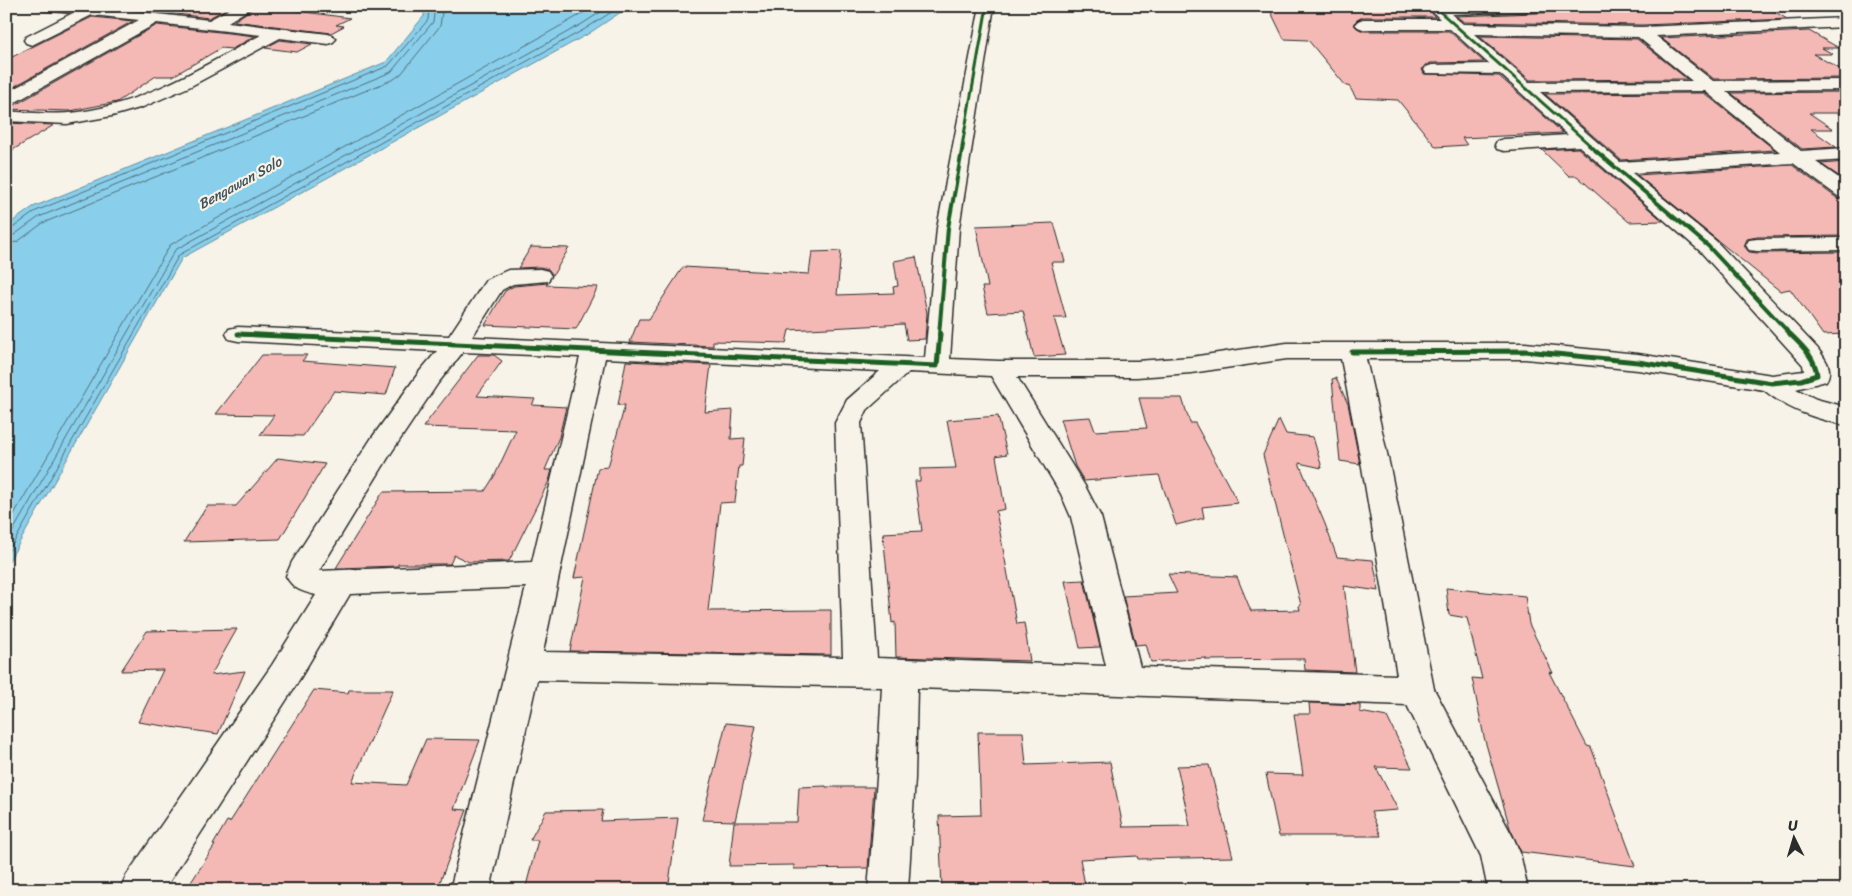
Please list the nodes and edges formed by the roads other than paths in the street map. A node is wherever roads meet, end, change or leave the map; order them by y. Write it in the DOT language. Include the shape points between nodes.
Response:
graph roads {
  1 [pos="43,6"];
  2 [pos="247,6"];
  3 [pos="987,6"];
  4 [pos="1436,8"];
  5 [pos="1573,10"];
  6 [pos="88,11"];
  7 [pos="153,12"];
  8 [pos="1846,22"];
  9 [pos="1363,24"];
  10 [pos="210,25"];
  11 [pos="1457,27"];
  12 [pos="1608,32"];
  13 [pos="1642,32"];
  14 [pos="276,33"];
  15 [pos="328,39"];
  16 [pos="32,40"];
  17 [pos="1504,69"];
  18 [pos="1432,70"];
  19 [pos="1846,85"];
  20 [pos="1709,86"];
  21 [pos="1526,87"];
  22 [pos="6,100"];
  23 [pos="6,116"];
  24 [pos="1583,140"];
  25 [pos="1504,145"];
  26 [pos="1846,154"];
  27 [pos="1796,156"];
  28 [pos="1615,168"];
  29 [pos="1846,193"];
  30 [pos="1846,244"];
  31 [pos="1757,245"];
  32 [pos="540,276"];
  33 [pos="238,334"];
  34 [pos="456,344"];
  35 [pos="594,351"];
  36 [pos="1352,352"];
  37 [pos="902,365"];
  38 [pos="937,366"];
  39 [pos="999,369"];
  40 [pos="1772,383"];
  41 [pos="1846,416"];
  42 [pos="545,574"];
  43 [pos="341,582"];
  44 [pos="523,666"];
  45 [pos="861,672"];
  46 [pos="900,674"];
  47 [pos="1127,681"];
  48 [pos="1417,691"];
  49 [pos="140,890"];
  50 [pos="470,890"];
  51 [pos="888,890"];
  52 [pos="1508,890"];
  1 -- 6 [label="street"];
  2 -- 10 [label="street"];
  3 -- 38 [label="street" via="948,228"];
  4 -- 5 [label="street"];
  4 -- 11 [label="street"];
  5 -- 12 [label="street"];
  6 -- 7 [label="street" via="131,15"];
  6 -- 16 [label="street"];
  7 -- 10 [label="street"];
  7 -- 22 [label="street"];
  8 -- 13 [label="street"];
  9 -- 11 [label="street"];
  10 -- 14 [label="street"];
  11 -- 12 [label="street"];
  11 -- 17 [label="street"];
  12 -- 13 [label="street"];
  13 -- 20 [label="street"];
  14 -- 15 [label="street"];
  14 -- 23 [label="street" via="166,91 113,110 71,118"];
  17 -- 18 [label="street"];
  17 -- 21 [label="street"];
  19 -- 20 [label="street"];
  20 -- 21 [label="street"];
  20 -- 27 [label="street"];
  21 -- 24 [label="street"];
  24 -- 25 [label="street"];
  24 -- 28 [label="street"];
  26 -- 27 [label="street"];
  27 -- 28 [label="street"];
  27 -- 29 [label="street"];
  28 -- 40 [label="street" via="1708,246 1798,341 1818,371 1812,378"];
  30 -- 31 [label="street"];
  32 -- 34 [label="street" via="508,277 499,281"];
  33 -- 34 [label="street"];
  34 -- 35 [label="street"];
  34 -- 43 [label="street" via="381,446 302,572 309,581"];
  35 -- 37 [label="street"];
  35 -- 42 [label="street"];
  36 -- 39 [label="street" via="1287,351 1137,369"];
  36 -- 40 [label="street" via="1553,353 1638,362"];
  36 -- 48 [label="street"];
  37 -- 38 [label="street"];
  37 -- 45 [label="street" via="856,406 848,423"];
  38 -- 39 [label="street"];
  39 -- 47 [label="street" via="1075,493 1086,517"];
  40 -- 41 [label="street" via="1801,403"];
  42 -- 43 [label="street"];
  42 -- 44 [label="street"];
  43 -- 49 [label="street" via="284,675"];
  44 -- 45 [label="street"];
  44 -- 50 [label="street"];
  45 -- 46 [label="street"];
  46 -- 47 [label="street"];
  46 -- 51 [label="street"];
  47 -- 48 [label="street"];
  48 -- 52 [label="street" via="1500,853"];
}
